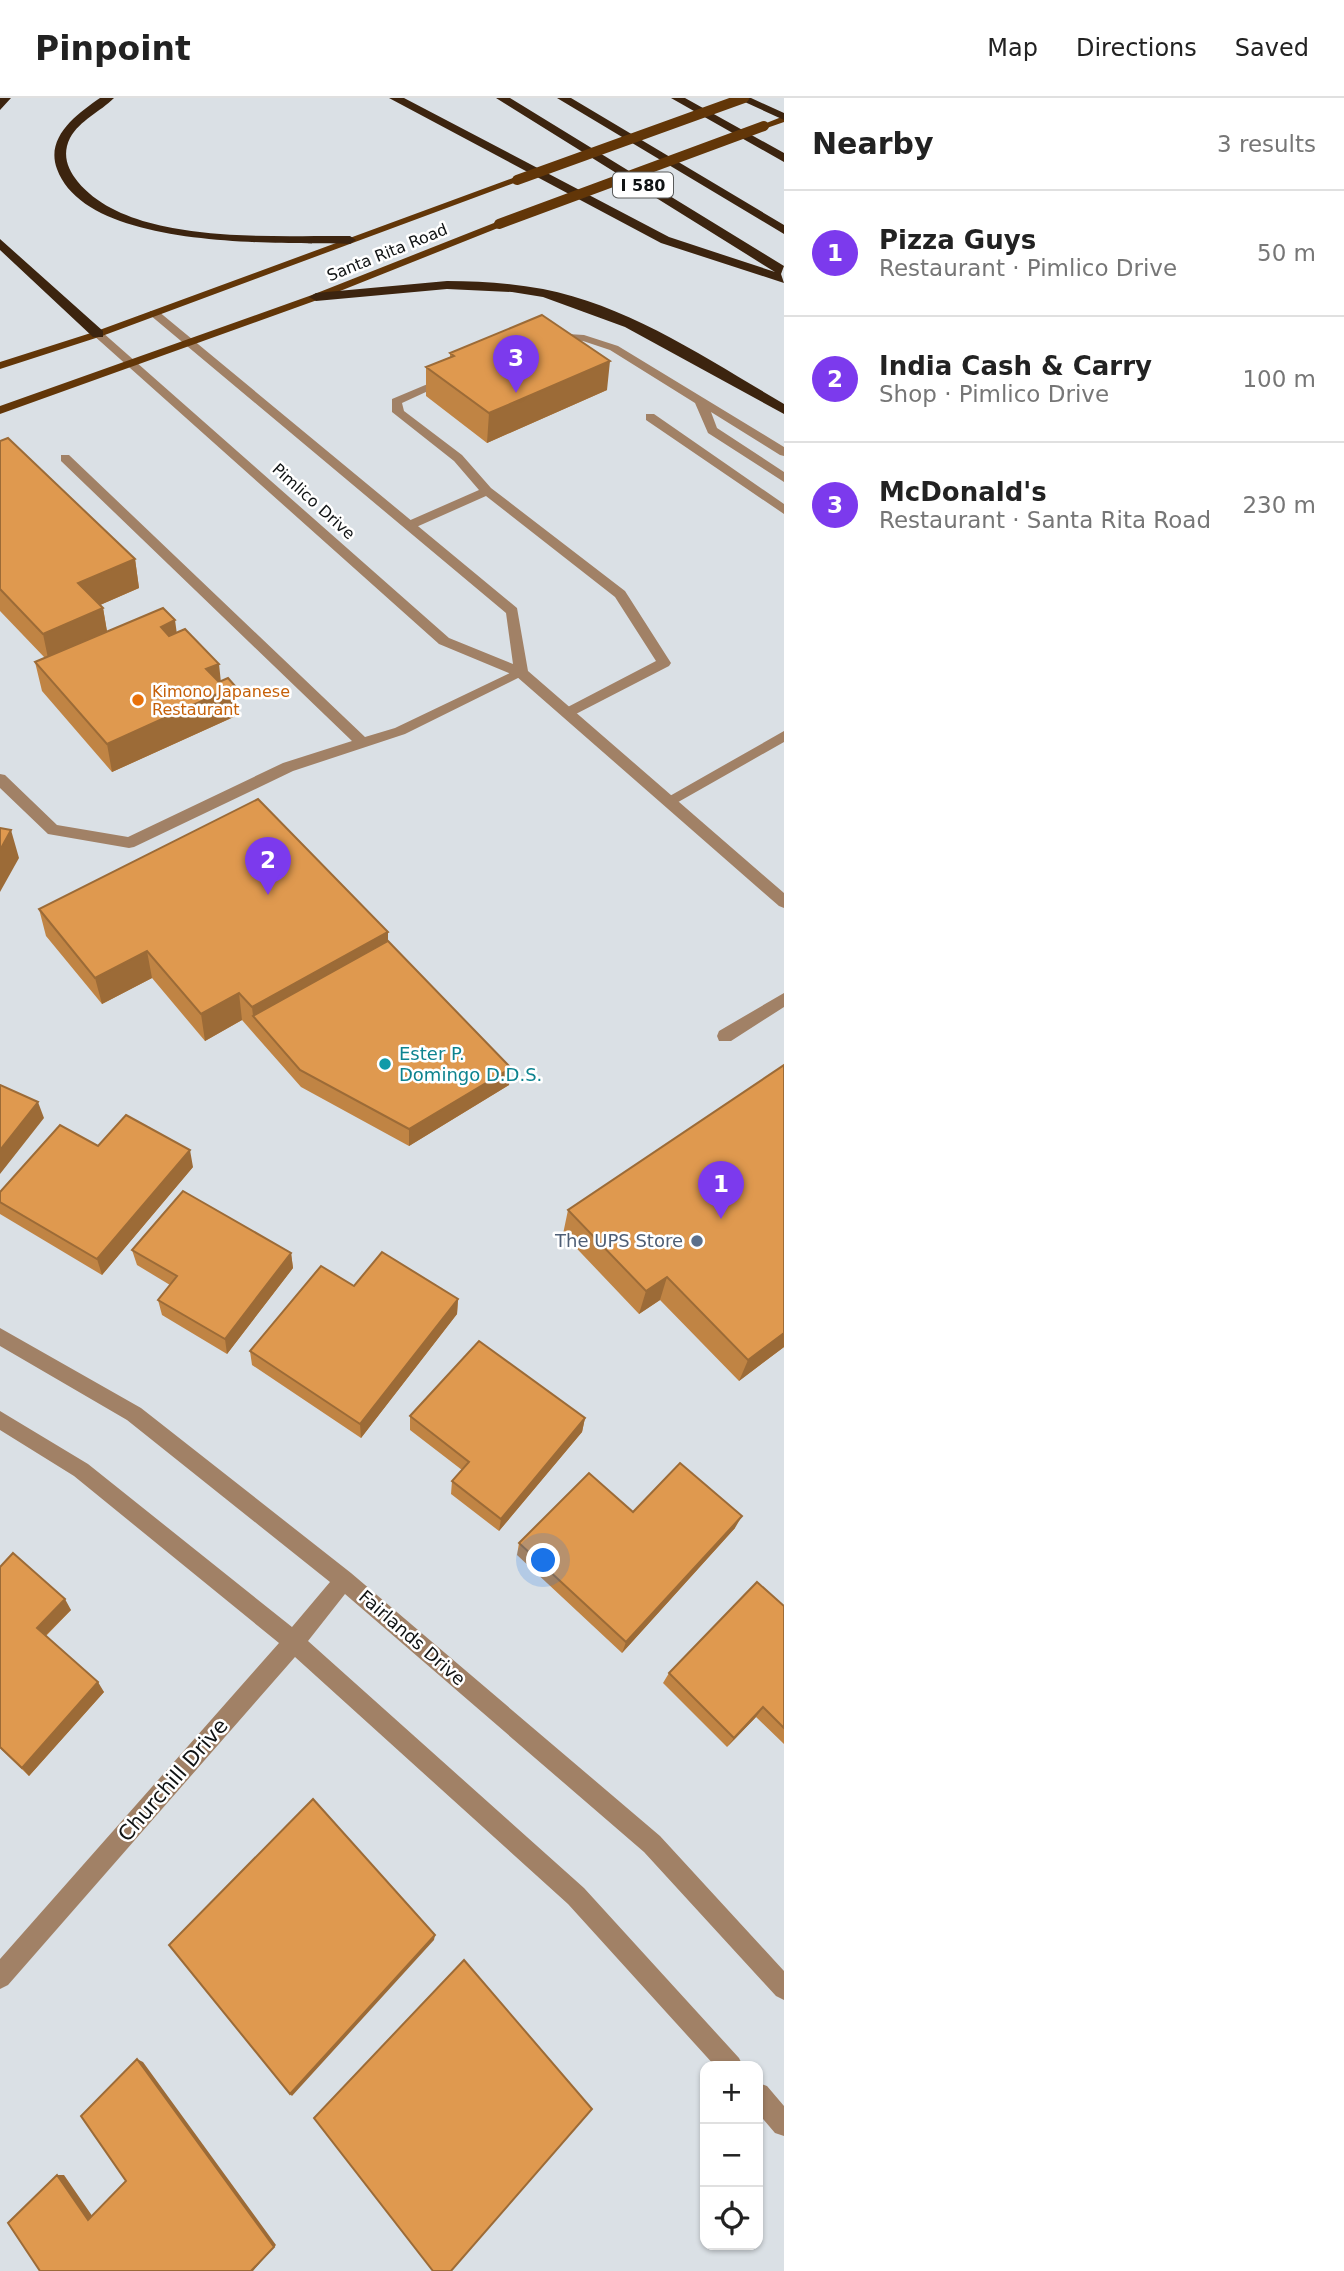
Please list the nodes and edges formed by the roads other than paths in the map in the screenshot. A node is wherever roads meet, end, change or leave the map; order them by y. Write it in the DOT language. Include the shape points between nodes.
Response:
graph roads {
  1 [pos="5,98"];
  2 [pos="108,98"];
  3 [pos="395,98"];
  4 [pos="502,98"];
  5 [pos="563,98"];
  6 [pos="677,98"];
  7 [pos="743,98"];
  8 [pos="0,107"];
  9 [pos="784,118"];
  10 [pos="784,158"];
  11 [pos="784,230"];
  12 [pos="350,240"];
  13 [pos="0,243"];
  14 [pos="784,272"];
  15 [pos="784,279"];
  16 [pos="316,298"];
  17 [pos="154,313"];
  18 [pos="98,334"];
  19 [pos="537,341"];
  20 [pos="192,344"];
  21 [pos="135,365"];
  22 [pos="0,366"];
  23 [pos="460,374"];
  24 [pos="700,400"];
  25 [pos="0,410"];
  26 [pos="784,410"];
  27 [pos="650,417"];
  28 [pos="784,452"];
  29 [pos="65,458"];
  30 [pos="784,478"];
  31 [pos="487,491"];
  32 [pos="784,510"];
  33 [pos="410,525"];
  34 [pos="521,673"];
  35 [pos="567,713"];
  36 [pos="783,738"];
  37 [pos="362,743"];
  38 [pos="0,779"];
  39 [pos="668,801"];
  40 [pos="784,902"];
  41 [pos="784,999"];
  42 [pos="725,1036"];
  43 [pos="0,1336"];
  44 [pos="0,1420"];
  45 [pos="344,1580"];
  46 [pos="294,1642"];
  47 [pos="0,1977"];
  48 [pos="784,1988"];
  49 [pos="727,2061"];
  50 [pos="763,2101"];
  51 [pos="784,2124"];
  1 -- 8 [label="highway"];
  2 -- 12 [label="highway" via="79,118 62,141 60,164 69,183 86,201 123,220 155,228"];
  3 -- 15 [label="highway" via="665,240"];
  4 -- 14 [label="highway, I 580"];
  5 -- 11 [label="highway, I 580"];
  6 -- 10 [label="highway"];
  7 -- 9 [label="highway"];
  7 -- 12 [label="main road, Santa Rita Road, bridge"];
  9 -- 16 [label="main road, Santa Rita Road, bridge"];
  12 -- 17 [label="main road, Santa Rita Road"];
  13 -- 18 [label="highway"];
  16 -- 20 [label="main road, Santa Rita Road"];
  16 -- 26 [label="highway" via="436,285 488,286 574,302 633,326"];
  17 -- 18 [label="main road, Santa Rita Road"];
  17 -- 20 [label="street"];
  18 -- 21 [label="street, Pimlico Drive"];
  18 -- 22 [label="main road, Santa Rita Road"];
  19 -- 24 [label="street" via="550,336 584,338 614,348"];
  20 -- 21 [label="main road, Santa Rita Road"];
  20 -- 33 [label="street"];
  21 -- 25 [label="main road, Santa Rita Road"];
  21 -- 34 [label="street, Pimlico Drive" via="444,641"];
  23 -- 31 [label="street" via="396,401 398,412 458,458"];
  24 -- 28 [label="street"];
  24 -- 30 [label="street" via="712,430"];
  27 -- 32 [label="street"];
  29 -- 37 [label="street"];
  31 -- 33 [label="street"];
  31 -- 35 [label="street" via="620,594 664,663"];
  33 -- 34 [label="street" via="512,611"];
  34 -- 35 [label="street, Pimlico Drive"];
  34 -- 37 [label="street" via="400,732"];
  35 -- 39 [label="street, Pimlico Drive"];
  36 -- 39 [label="street"];
  37 -- 38 [label="street" via="288,767 129,843 53,830"];
  39 -- 40 [label="street, Pimlico Drive"];
  41 -- 42 [label="street"];
  43 -- 45 [label="street, Fairlands Drive" via="134,1414"];
  44 -- 46 [label="street" via="81,1470"];
  45 -- 46 [label="street, Churchill Drive"];
  45 -- 48 [label="street, Fairlands Drive" via="652,1844"];
  46 -- 47 [label="street, Churchill Drive"];
  46 -- 49 [label="street" via="576,1896"];
  50 -- 51 [label="street"];
}
